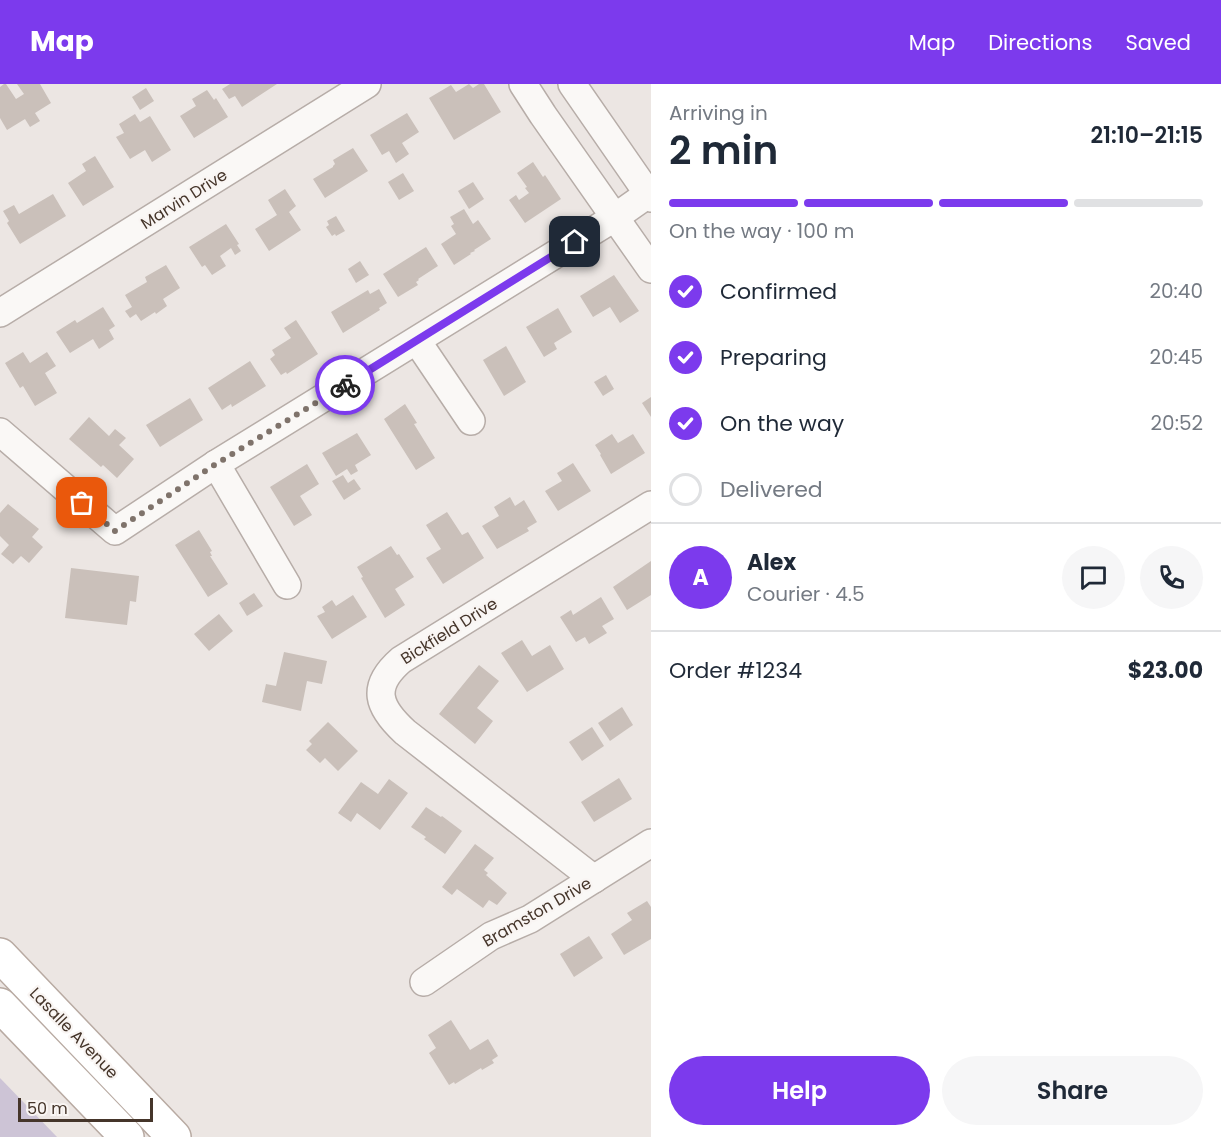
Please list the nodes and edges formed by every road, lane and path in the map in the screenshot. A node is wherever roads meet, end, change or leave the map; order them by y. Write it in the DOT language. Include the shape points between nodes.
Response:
graph roads {
  1 [pos="367,84"];
  2 [pos="523,84"];
  3 [pos="572,84"];
  4 [pos="650,196"];
  5 [pos="614,218"];
  6 [pos="651,269"];
  7 [pos="0,313"];
  8 [pos="417,341"];
  9 [pos="471,421"];
  10 [pos="0,432"];
  11 [pos="216,464"];
  12 [pos="651,505"];
  13 [pos="286,585"];
  14 [pos="651,843"];
  15 [pos="594,879"];
  16 [pos="0,955"];
  17 [pos="424,982"];
  18 [pos="0,1005"];
  19 [pos="127,1137"];
  20 [pos="174,1137"];
  1 -- 7 [label="street, Marvin Drive"];
  2 -- 5 [label="street"];
  3 -- 4 [label="street"];
  4 -- 5 [label="street"];
  5 -- 6 [label="street"];
  5 -- 8 [label="street"];
  8 -- 9 [label="street"];
  8 -- 11 [label="street"];
  10 -- 11 [label="street" via="115,531"];
  11 -- 13 [label="street"];
  12 -- 15 [label="street, Bickfield Drive" via="401,660 381,689 385,710 405,732"];
  14 -- 15 [label="street, Bramston Drive"];
  15 -- 17 [label="street, Bramston Drive" via="530,919 491,936"];
  16 -- 20 [label="main road, Lasalle Avenue"];
  18 -- 19 [label="main road, Lasalle Avenue"];
}
